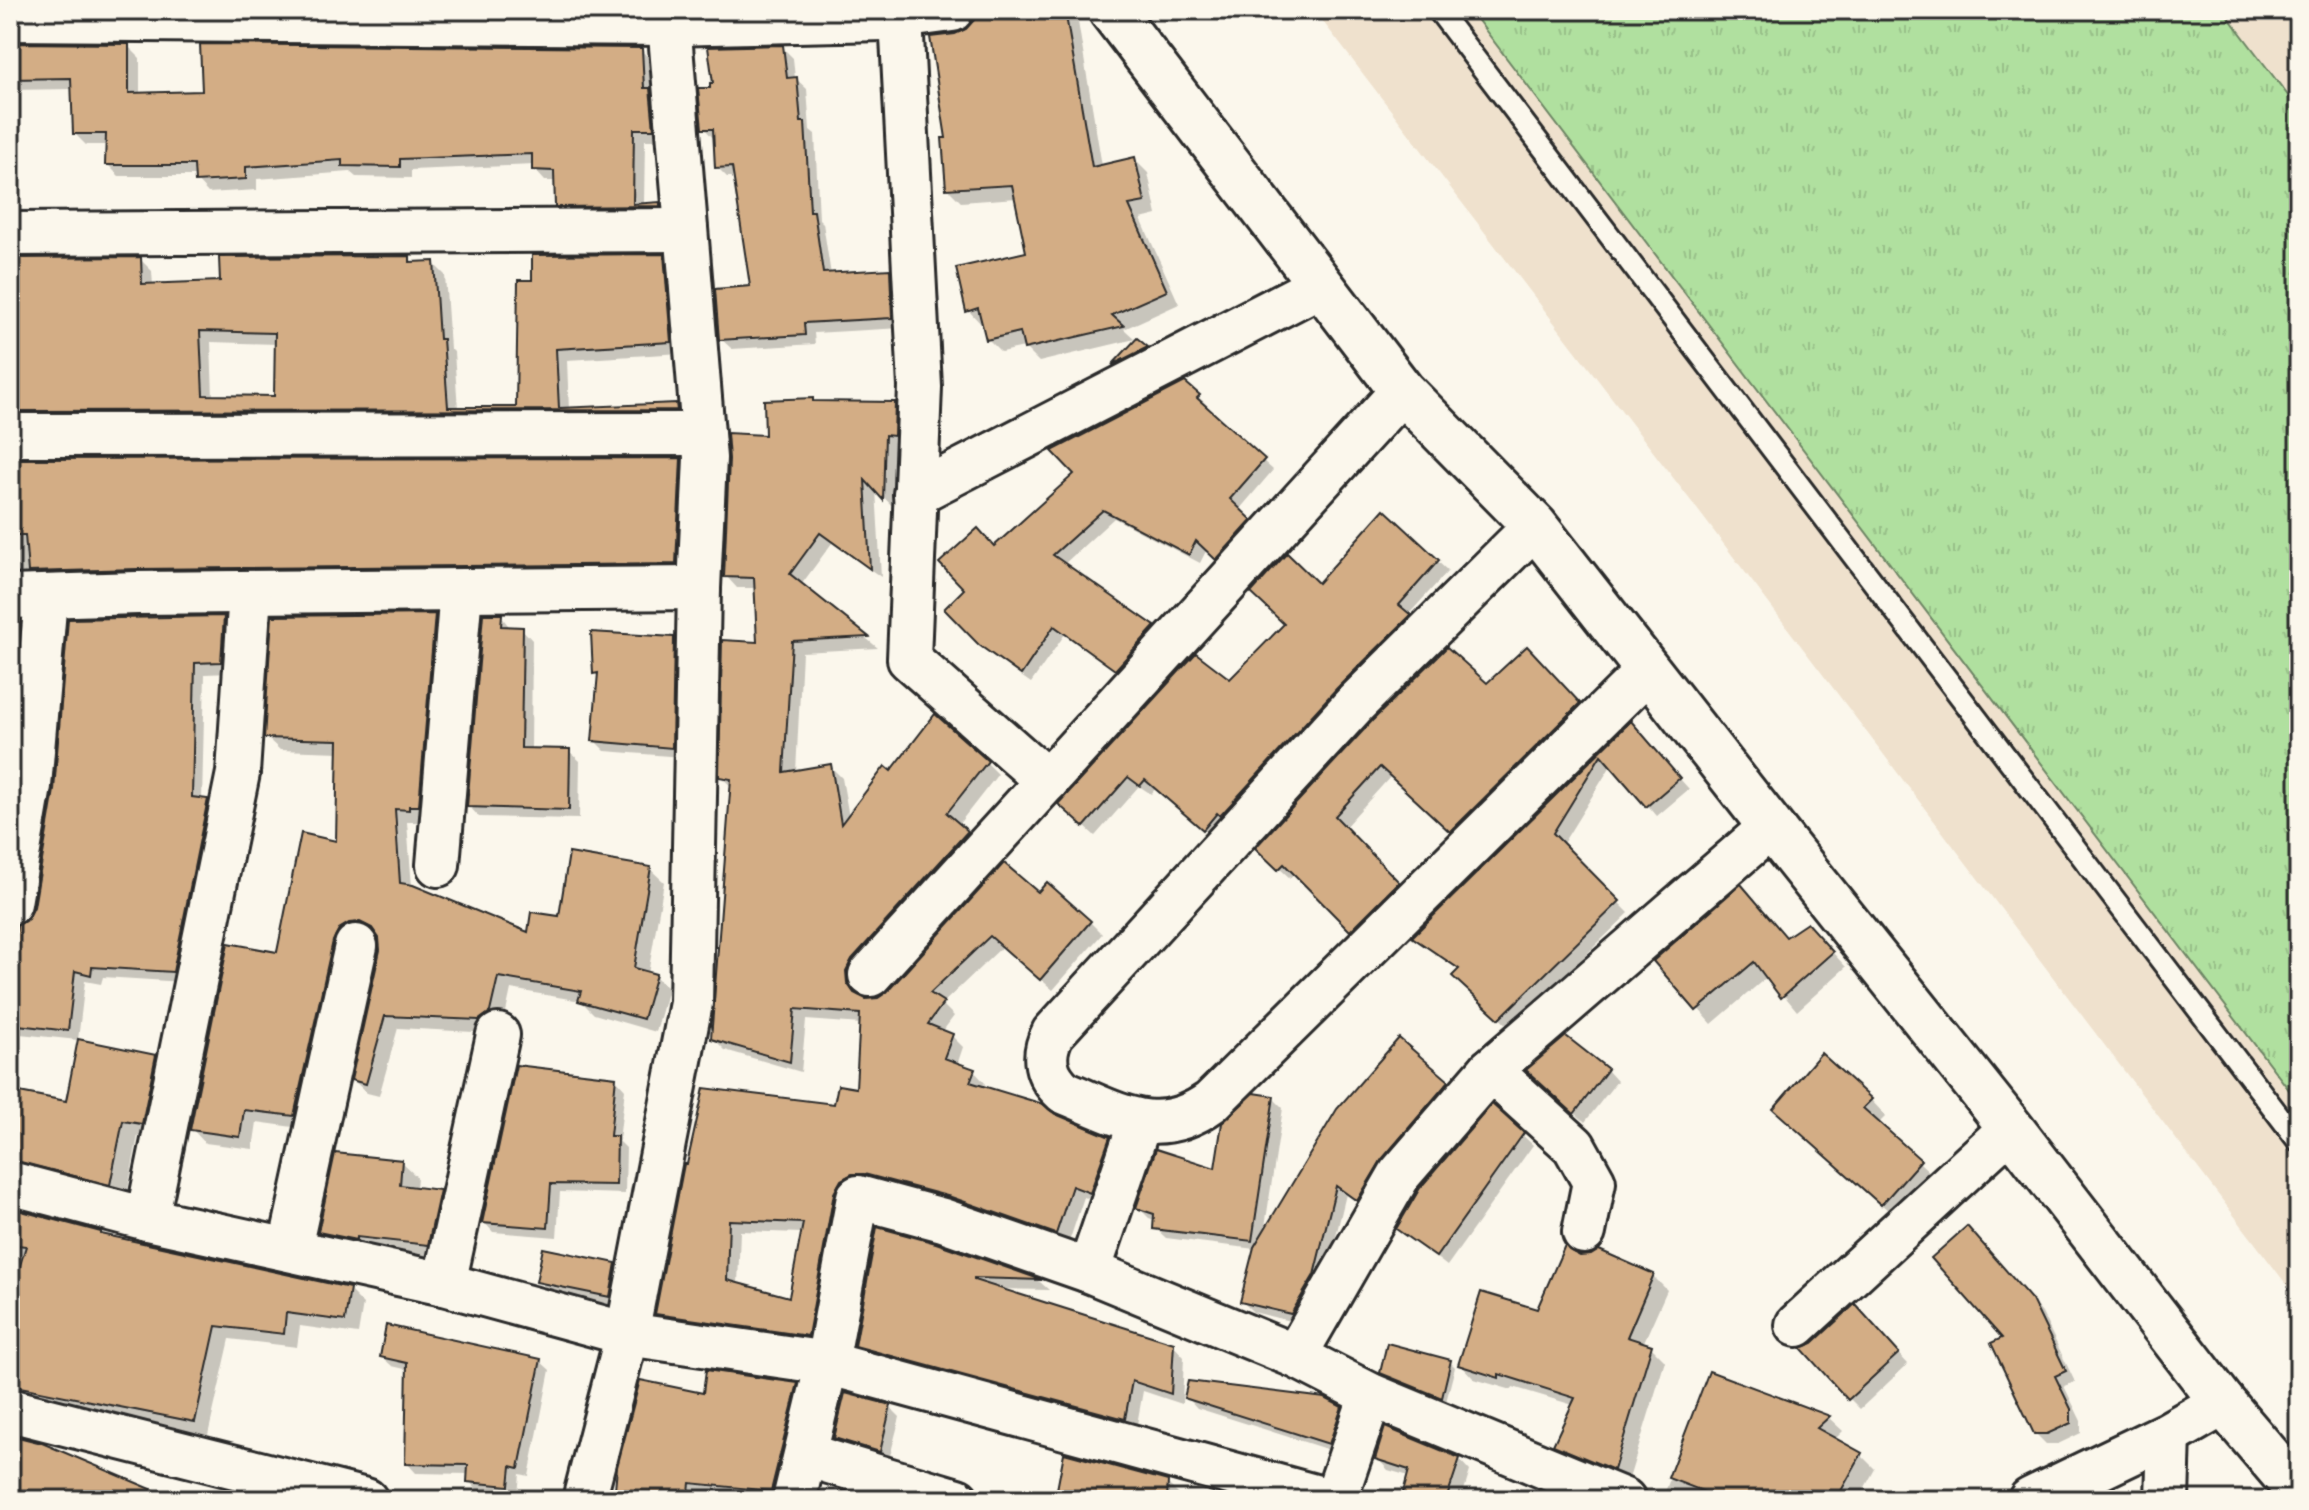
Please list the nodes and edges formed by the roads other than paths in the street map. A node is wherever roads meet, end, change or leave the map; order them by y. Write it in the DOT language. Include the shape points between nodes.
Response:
graph roads {
  1 [pos="952,10"];
  2 [pos="1111,10"];
  3 [pos="1438,10"];
  4 [pos="669,17"];
  5 [pos="901,17"];
  6 [pos="10,19"];
  7 [pos="686,230"];
  8 [pos="10,234"];
  9 [pos="1321,285"];
  10 [pos="1402,391"];
  11 [pos="703,434"];
  12 [pos="10,435"];
  13 [pos="915,494"];
  14 [pos="1535,526"];
  15 [pos="699,588"];
  16 [pos="461,591"];
  17 [pos="250,592"];
  18 [pos="28,597"];
  19 [pos="1648,670"];
  20 [pos="1047,781"];
  21 [pos="1771,827"];
  22 [pos="438,865"];
  23 [pos="10,903"];
  24 [pos="356,946"];
  25 [pos="870,975"];
  26 [pos="498,1035"];
  27 [pos="1490,1070"];
  28 [pos="1140,1122"];
  29 [pos="2011,1128"];
  30 [pos="2299,1142"];
  31 [pos="10,1183"];
  32 [pos="147,1219"];
  33 [pos="1584,1232"];
  34 [pos="290,1248"];
  35 [pos="1089,1271"];
  36 [pos="444,1284"];
  37 [pos="1797,1325"];
  38 [pos="627,1334"];
  39 [pos="1295,1356"];
  40 [pos="827,1363"];
  41 [pos="1371,1395"];
  42 [pos="2223,1403"];
  43 [pos="10,1410"];
  44 [pos="2169,1434"];
  45 [pos="806,1455"];
  46 [pos="2292,1493"];
  47 [pos="366,1500"];
  48 [pos="584,1500"];
  49 [pos="794,1500"];
  50 [pos="957,1500"];
  51 [pos="1332,1500"];
  52 [pos="1624,1500"];
  53 [pos="2031,1500"];
  54 [pos="2167,1500"];
  1 -- 5 [label="street"];
  2 -- 9 [label="main road"];
  3 -- 30 [label="lane"];
  4 -- 5 [label="street"];
  4 -- 6 [label="street"];
  4 -- 7 [label="street"];
  5 -- 13 [label="street" via="920,387"];
  7 -- 8 [label="street"];
  7 -- 11 [label="street"];
  9 -- 10 [label="main road"];
  9 -- 13 [label="street"];
  10 -- 14 [label="main road"];
  10 -- 20 [label="street"];
  11 -- 12 [label="street"];
  11 -- 15 [label="street"];
  13 -- 20 [label="street" via="909,659"];
  14 -- 19 [label="main road"];
  14 -- 28 [label="street" via="1355,704 1053,1033 1045,1055 1056,1085"];
  15 -- 16 [label="street"];
  15 -- 38 [label="street" via="691,1003"];
  16 -- 17 [label="street"];
  16 -- 22 [label="street"];
  17 -- 18 [label="street"];
  17 -- 32 [label="street" via="238,773"];
  18 -- 23 [label="street" via="30,786"];
  19 -- 21 [label="main road"];
  19 -- 28 [label="street" via="1211,1102 1182,1119"];
  20 -- 25 [label="street"];
  21 -- 27 [label="street"];
  21 -- 29 [label="main road"];
  24 -- 34 [label="street"];
  26 -- 36 [label="street"];
  27 -- 33 [label="street" via="1574,1146 1594,1182"];
  27 -- 39 [label="street" via="1400,1174"];
  28 -- 35 [label="street"];
  29 -- 37 [label="street"];
  29 -- 42 [label="main road"];
  31 -- 32 [label="street"];
  32 -- 34 [label="street"];
  34 -- 36 [label="street"];
  35 -- 39 [label="street"];
  35 -- 40 [label="street" via="943,1220 858,1197"];
  36 -- 38 [label="street"];
  38 -- 40 [label="street"];
  38 -- 48 [label="street"];
  39 -- 41 [label="street"];
  40 -- 45 [label="street"];
  40 -- 51 [label="street"];
  41 -- 51 [label="street"];
  41 -- 52 [label="street"];
  42 -- 44 [label="main road"];
  42 -- 46 [label="main road"];
  43 -- 47 [label="street"];
  44 -- 53 [label="main road"];
  44 -- 54 [label="street"];
  45 -- 49 [label="street"];
  45 -- 50 [label="street"];
}
